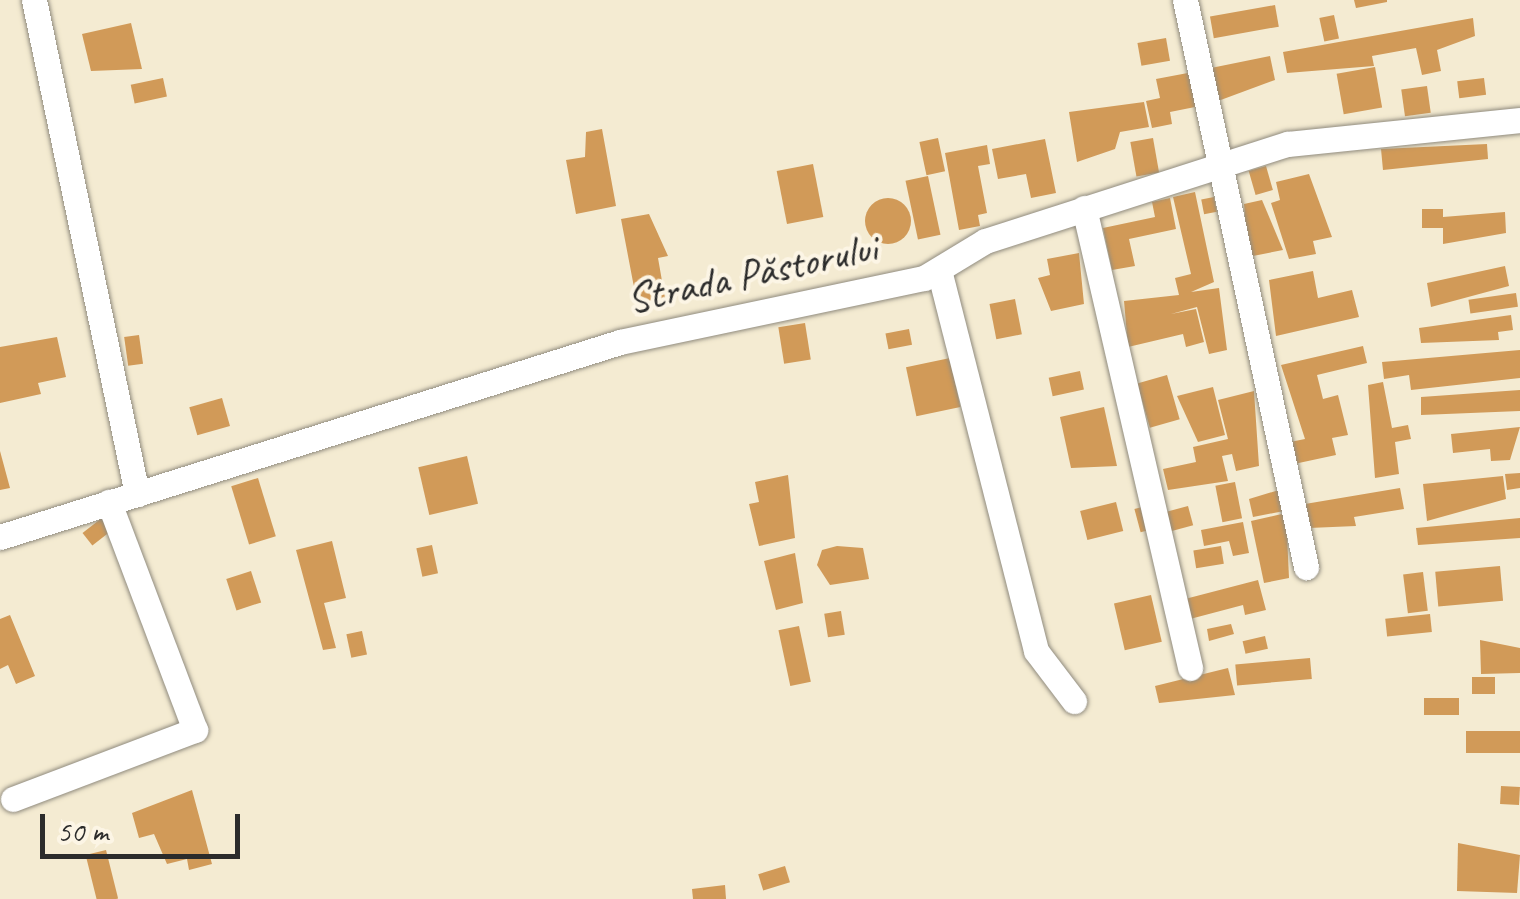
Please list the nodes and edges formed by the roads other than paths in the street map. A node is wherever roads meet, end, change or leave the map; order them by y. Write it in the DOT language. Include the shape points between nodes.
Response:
graph roads {
  1 [pos="34,0"];
  2 [pos="1185,0"];
  3 [pos="1520,120"];
  4 [pos="1220,164"];
  5 [pos="1084,208"];
  6 [pos="939,270"];
  7 [pos="137,494"];
  8 [pos="110,502"];
  9 [pos="0,536"];
  10 [pos="1306,567"];
  11 [pos="1190,668"];
  12 [pos="1074,701"];
  13 [pos="13,799"];
  1 -- 7 [label="street"];
  2 -- 4 [label="street"];
  3 -- 4 [label="street, Strada Păstorului" via="1359,131"];
  4 -- 5 [label="street, Strada Păstorului"];
  4 -- 10 [label="street"];
  5 -- 6 [label="street, Strada Păstorului" via="965,249"];
  5 -- 11 [label="street"];
  6 -- 7 [label="street, Strada Păstorului" via="853,300 620,342"];
  6 -- 12 [label="street" via="1036,652"];
  7 -- 8 [label="street, Strada Păstorului"];
  8 -- 9 [label="street, Strada Păstorului"];
  8 -- 13 [label="street" via="195,730"];
}
